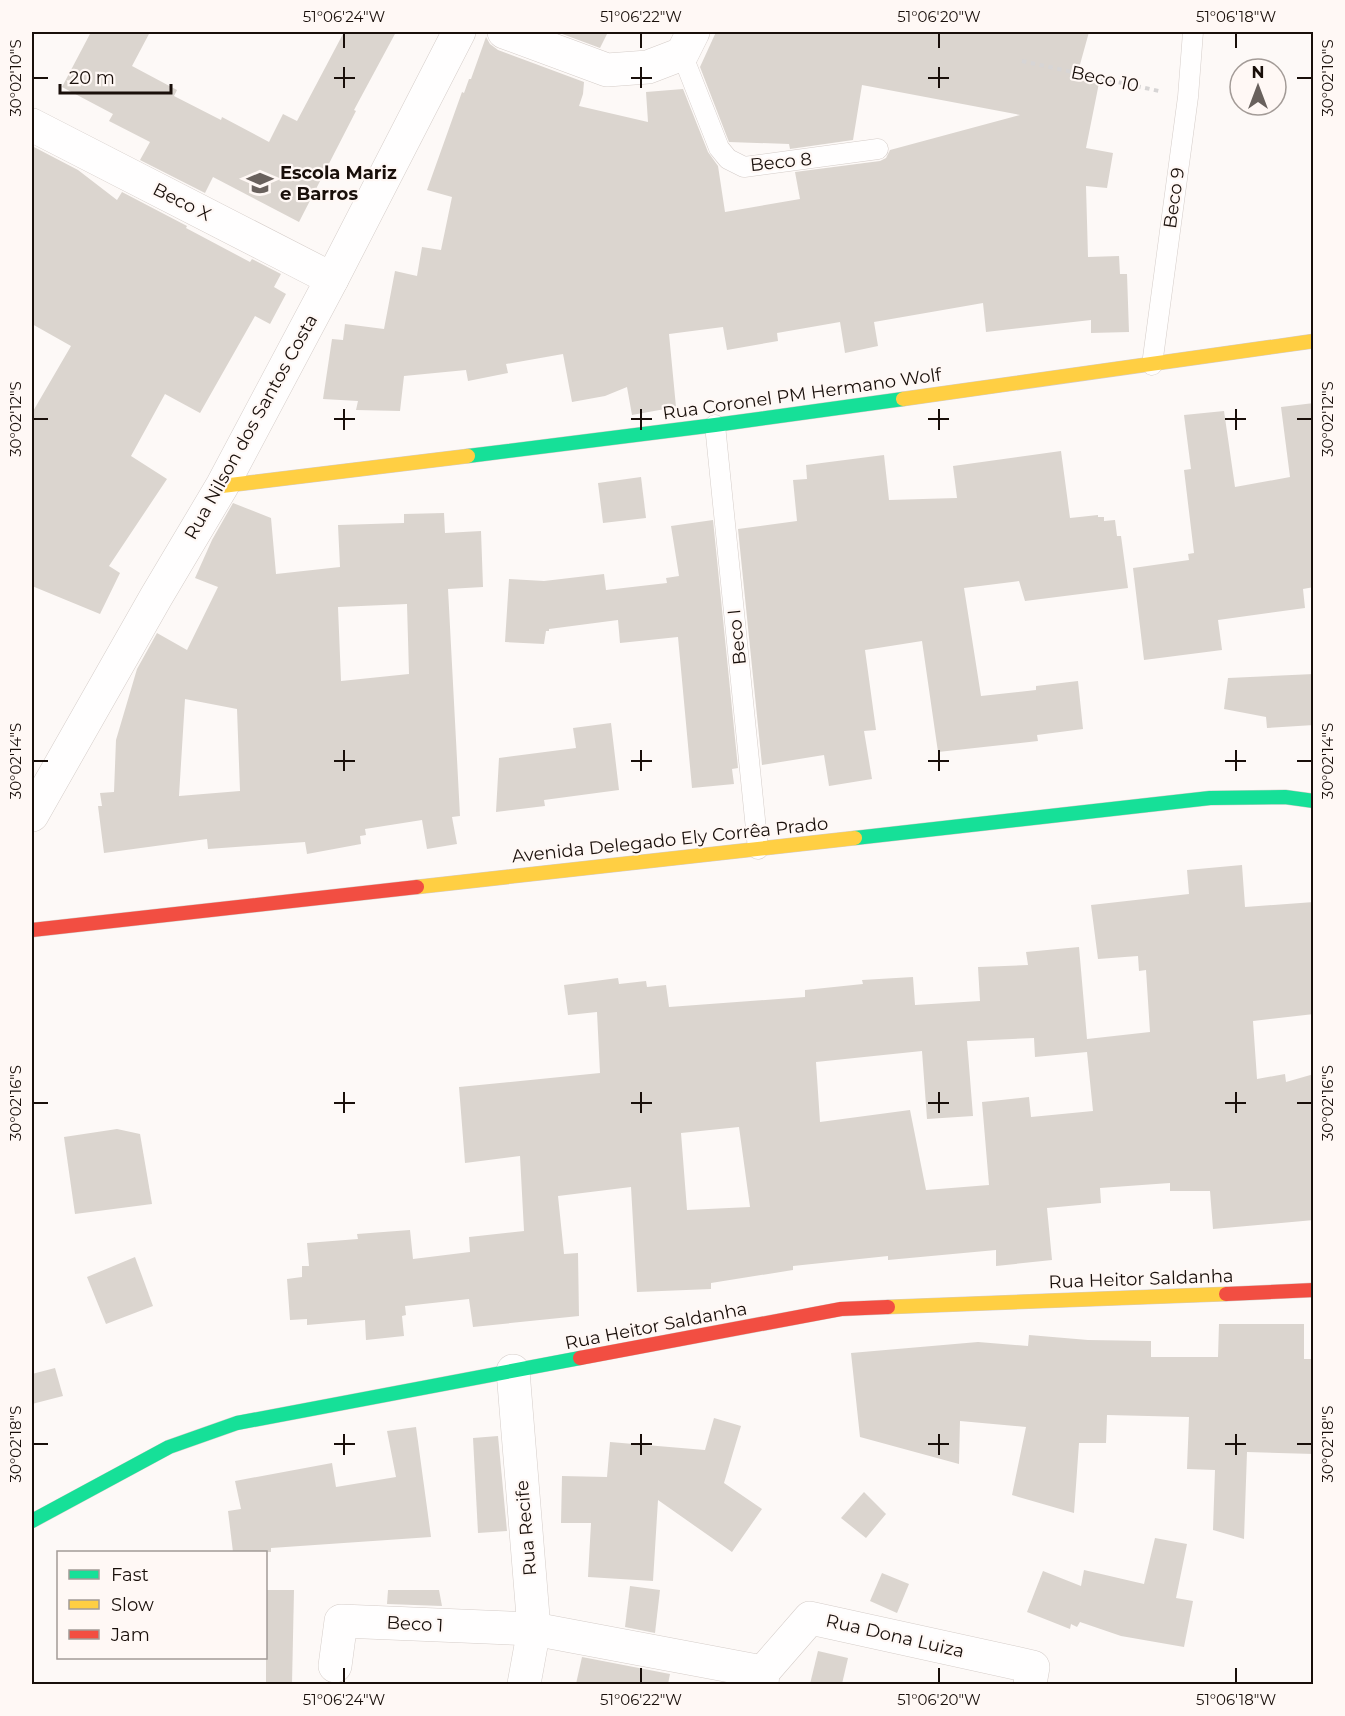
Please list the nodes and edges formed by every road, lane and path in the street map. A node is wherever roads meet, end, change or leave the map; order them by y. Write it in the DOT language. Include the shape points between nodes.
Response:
graph roads {
  1 [pos="459,32"];
  2 [pos="504,32"];
  3 [pos="1193,32"];
  4 [pos="688,43"];
  5 [pos="1022,61"];
  6 [pos="1188,97"];
  7 [pos="32,125"];
  8 [pos="878,149"];
  9 [pos="332,279"];
  10 [pos="1314,341"];
  11 [pos="1152,365"];
  12 [pos="715,425"];
  13 [pos="222,486"];
  14 [pos="1314,801"];
  15 [pos="32,815"];
  16 [pos="758,849"];
  17 [pos="32,930"];
  18 [pos="1314,1290"];
  19 [pos="513,1371"];
  20 [pos="32,1521"];
  21 [pos="534,1629"];
  22 [pos="335,1666"];
  23 [pos="762,1678"];
  24 [pos="524,1684"];
  25 [pos="1030,1684"];
  1 -- 9 [label="street, Rua Nilson dos Santos Costa"];
  2 -- 4 [label="street" via="607,70 648,67"];
  3 -- 6 [label="lane, Beco 9"];
  4 -- 8 [label="lane, Beco 8" via="719,148 728,159 744,167"];
  5 -- 6 [label="path, Beco 10"];
  6 -- 11 [label="lane, Beco 9"];
  7 -- 9 [label="street, Beco X"];
  9 -- 13 [label="street, Rua Nilson dos Santos Costa"];
  10 -- 11 [label="street, Rua Coronel PM Hermano Wolf"];
  11 -- 12 [label="street, Rua Coronel PM Hermano Wolf"];
  12 -- 13 [label="street, Rua Coronel PM Hermano Wolf"];
  12 -- 16 [label="lane, Beco I"];
  13 -- 15 [label="street, Rua Nilson dos Santos Costa"];
  14 -- 16 [label="street, Avenida Delegado Ely Corrêa Prado" via="1285,797 1210,798"];
  16 -- 17 [label="street, Avenida Delegado Ely Corrêa Prado"];
  18 -- 19 [label="street, Rua Heitor Saldanha" via="842,1309"];
  19 -- 20 [label="street, Rua Heitor Saldanha" via="237,1423 169,1447"];
  19 -- 21 [label="street, Rua Recife"];
  21 -- 22 [label="street, Beco 1" via="341,1621"];
  21 -- 23 [label="street"];
  21 -- 24 [label="street, Rua Recife"];
  23 -- 25 [label="street, Rua Dona Luiza" via="810,1617 1032,1667"];
}
